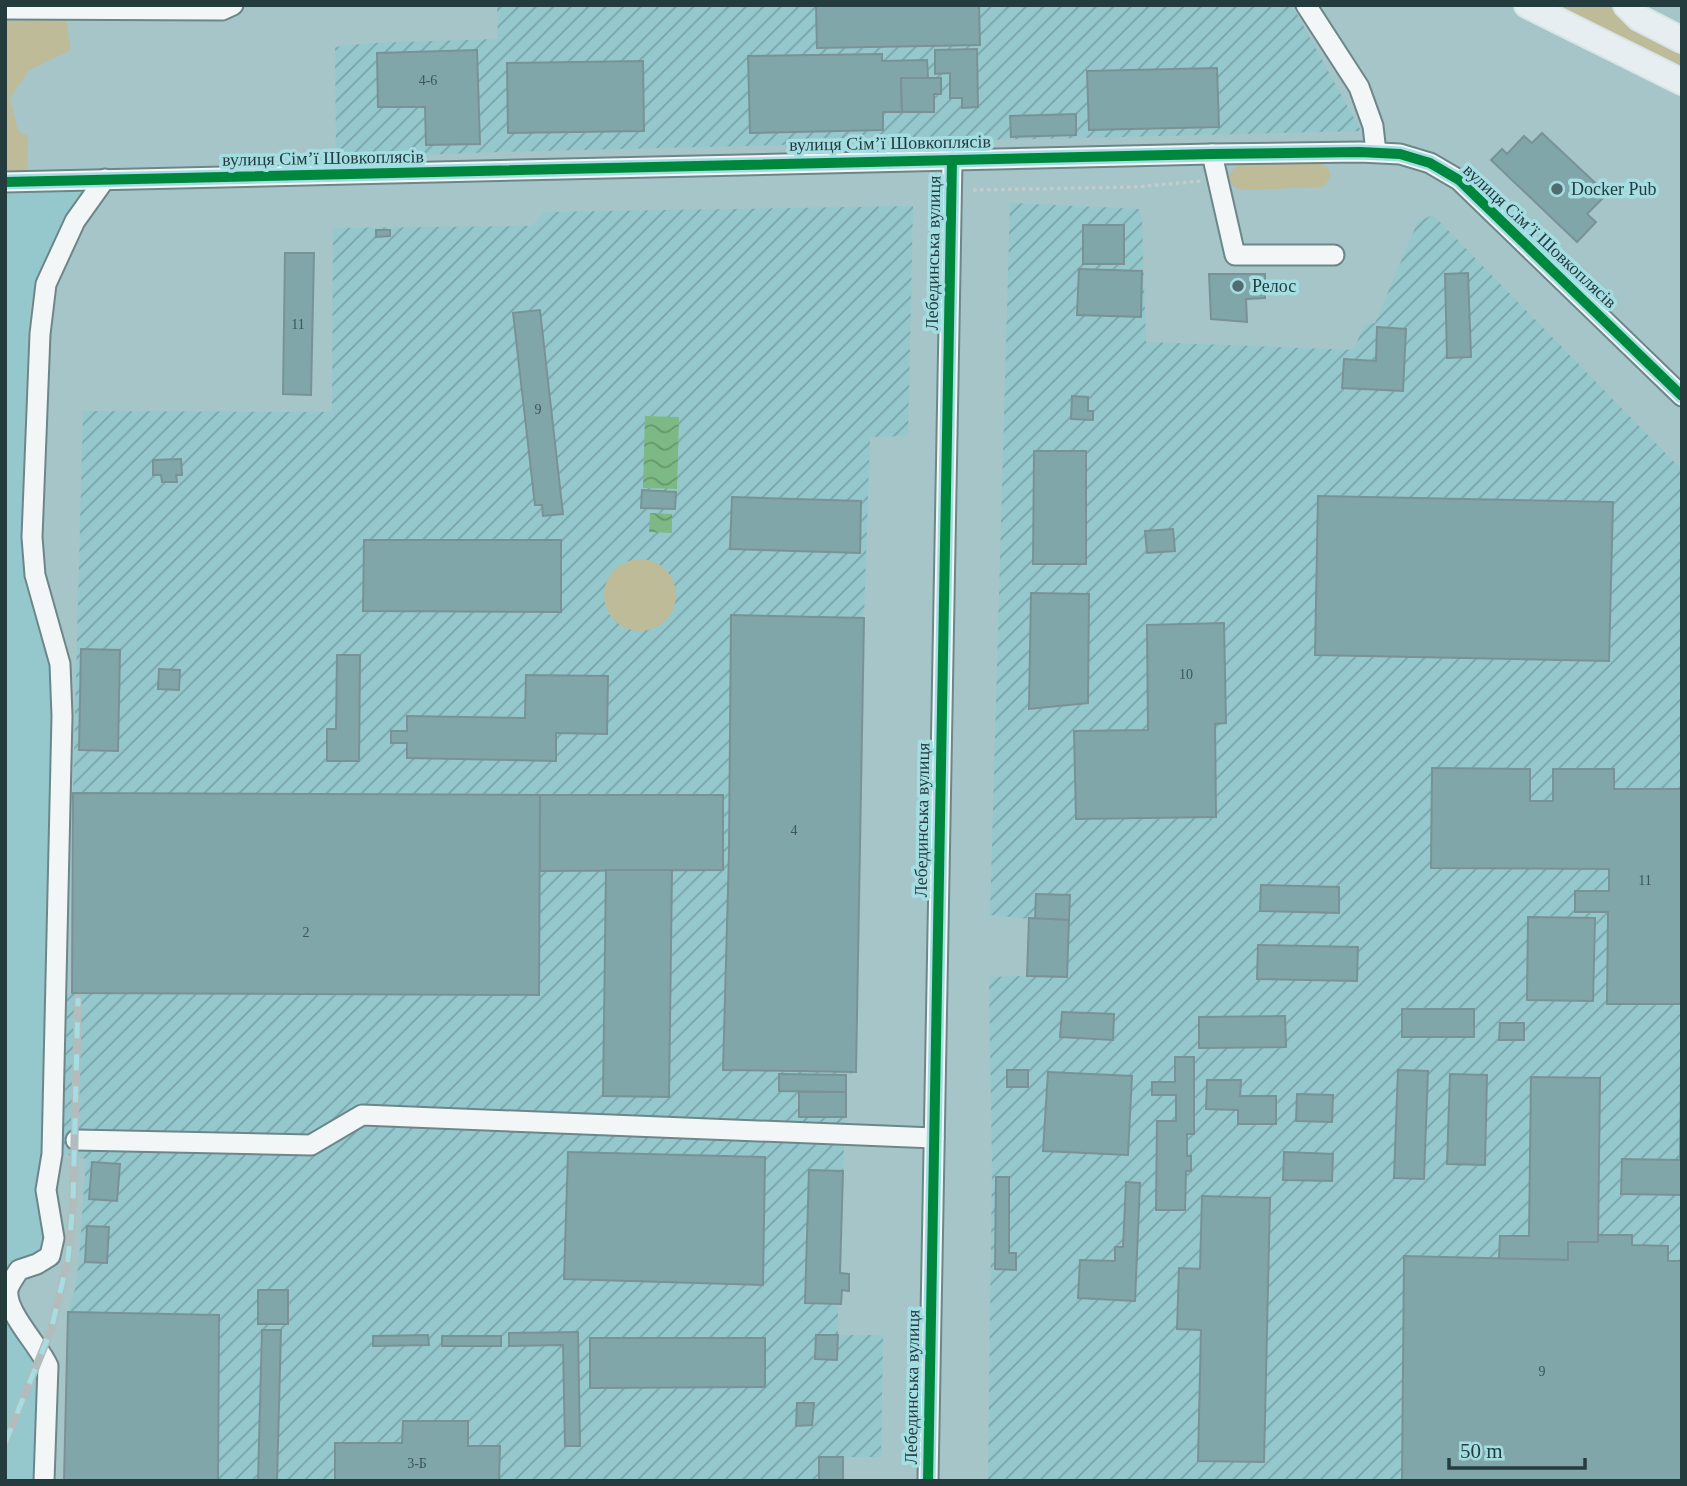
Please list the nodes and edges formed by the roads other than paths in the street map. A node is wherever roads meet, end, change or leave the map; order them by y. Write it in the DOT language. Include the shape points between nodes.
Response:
graph roads {
  1 [pos="233,5"];
  2 [pos="1306,5"];
  3 [pos="1527,5"];
  4 [pos="1626,5"];
  5 [pos="5,9"];
  6 [pos="1682,40"];
  7 [pos="1682,82"];
  8 [pos="1376,152"];
  9 [pos="1212,154"];
  10 [pos="952,160"];
  11 [pos="104,179"];
  12 [pos="5,182"];
  13 [pos="1334,255"];
  14 [pos="1682,396"];
  15 [pos="934,1138"];
  16 [pos="76,1140"];
  17 [pos="44,1481"];
  18 [pos="928,1481"];
  1 -- 5 [label="street" via="222,10"];
  2 -- 8 [label="street" via="1359,87 1373,126"];
  3 -- 7 [label="main road"];
  4 -- 6 [label="main road" via="1639,18"];
  8 -- 9 [label="street, вулиця Сімʼї Шовкоплясів"];
  8 -- 14 [label="street, вулиця Сімʼї Шовкоплясів" via="1430,163 1459,180"];
  9 -- 10 [label="street, вулиця Сімʼї Шовкоплясів"];
  9 -- 13 [label="street" via="1235,255"];
  10 -- 11 [label="street, вулиця Сімʼї Шовкоплясів"];
  10 -- 15 [label="street, Лебединська вулиця"];
  11 -- 12 [label="street, вулиця Сімʼї Шовкоплясів"];
  11 -- 17 [label="street" via="75,221 46,284 40,334 32,537 35,575 60,664 62,716 52,1154 46,1190 54,1238 50,1256 19,1270 8,1290 11,1308 48,1366"];
  15 -- 16 [label="street" via="362,1115 311,1145"];
  15 -- 18 [label="street, Лебединська вулиця"];
}
